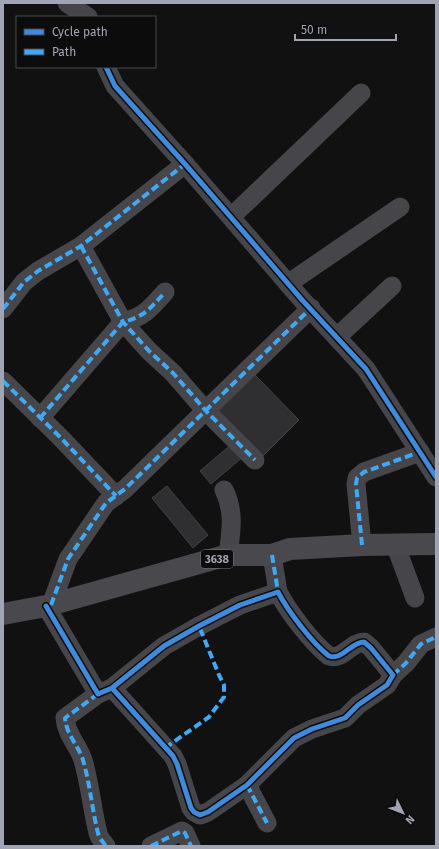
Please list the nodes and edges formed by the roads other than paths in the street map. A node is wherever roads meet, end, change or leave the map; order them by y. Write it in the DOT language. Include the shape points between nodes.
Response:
graph roads {
  1 [pos="67,3"];
  2 [pos="86,16"];
  3 [pos="106,68"];
  4 [pos="361,93"];
  5 [pos="185,164"];
  6 [pos="400,207"];
  7 [pos="231,217"];
  8 [pos="81,246"];
  9 [pos="289,283"];
  10 [pos="392,286"];
  11 [pos="165,292"];
  12 [pos="311,308"];
  13 [pos="3,309"];
  14 [pos="123,322"];
  15 [pos="337,337"];
  16 [pos="3,381"];
  17 [pos="206,411"];
  18 [pos="40,418"];
  19 [pos="420,452"];
  20 [pos="255,460"];
  21 [pos="436,476"];
  22 [pos="224,490"];
  23 [pos="116,496"];
  24 [pos="395,544"];
  25 [pos="436,544"];
  26 [pos="362,545"];
  27 [pos="272,555"];
  28 [pos="228,556"];
  29 [pos="278,592"];
  30 [pos="415,598"];
  31 [pos="49,605"];
  32 [pos="3,614"];
  33 [pos="436,637"];
  34 [pos="393,675"];
  35 [pos="105,691"];
  36 [pos="247,785"];
  37 [pos="267,824"];
  38 [pos="106,846"];
  39 [pos="151,846"];
  40 [pos="192,846"];
  1 -- 2 [label="street"];
  3 -- 5 [label="street" via="115,86"];
  4 -- 7 [label="street"];
  5 -- 7 [label="street"];
  5 -- 8 [label="street"];
  6 -- 9 [label="street"];
  7 -- 9 [label="street"];
  8 -- 13 [label="street" via="24,282"];
  8 -- 14 [label="street"];
  9 -- 12 [label="street"];
  10 -- 15 [label="street"];
  11 -- 14 [label="street" via="143,314"];
  12 -- 15 [label="street"];
  12 -- 17 [label="street"];
  14 -- 17 [label="street" via="149,351 174,373"];
  14 -- 18 [label="street"];
  15 -- 19 [label="street" via="374,381"];
  16 -- 18 [label="street"];
  17 -- 20 [label="street"];
  17 -- 23 [label="street"];
  18 -- 23 [label="street"];
  19 -- 21 [label="street"];
  19 -- 26 [label="street" via="364,472 357,478"];
  22 -- 28 [label="street" via="229,500 232,522"];
  23 -- 31 [label="street" via="106,503 68,559"];
  24 -- 25 [label="main road, 3638"];
  24 -- 26 [label="main road, 3638"];
  24 -- 30 [label="street"];
  26 -- 27 [label="main road, 3638" via="290,549"];
  27 -- 28 [label="main road, 3638"];
  27 -- 29 [label="street"];
  28 -- 31 [label="main road, 3638"];
  29 -- 34 [label="street" via="296,619 329,656 336,657 356,644 364,642"];
  29 -- 35 [label="street" via="240,605 164,646"];
  31 -- 32 [label="main road, 3638"];
  31 -- 35 [label="street"];
  33 -- 34 [label="street" via="421,644"];
  34 -- 36 [label="street" via="387,685 358,705 345,718 294,738"];
  35 -- 36 [label="street" via="173,756 191,808 197,814 208,812"];
  35 -- 38 [label="street" via="65,718 66,727 82,760 98,834"];
  36 -- 37 [label="street"];
  39 -- 40 [label="street" via="179,831 185,833"];
}
